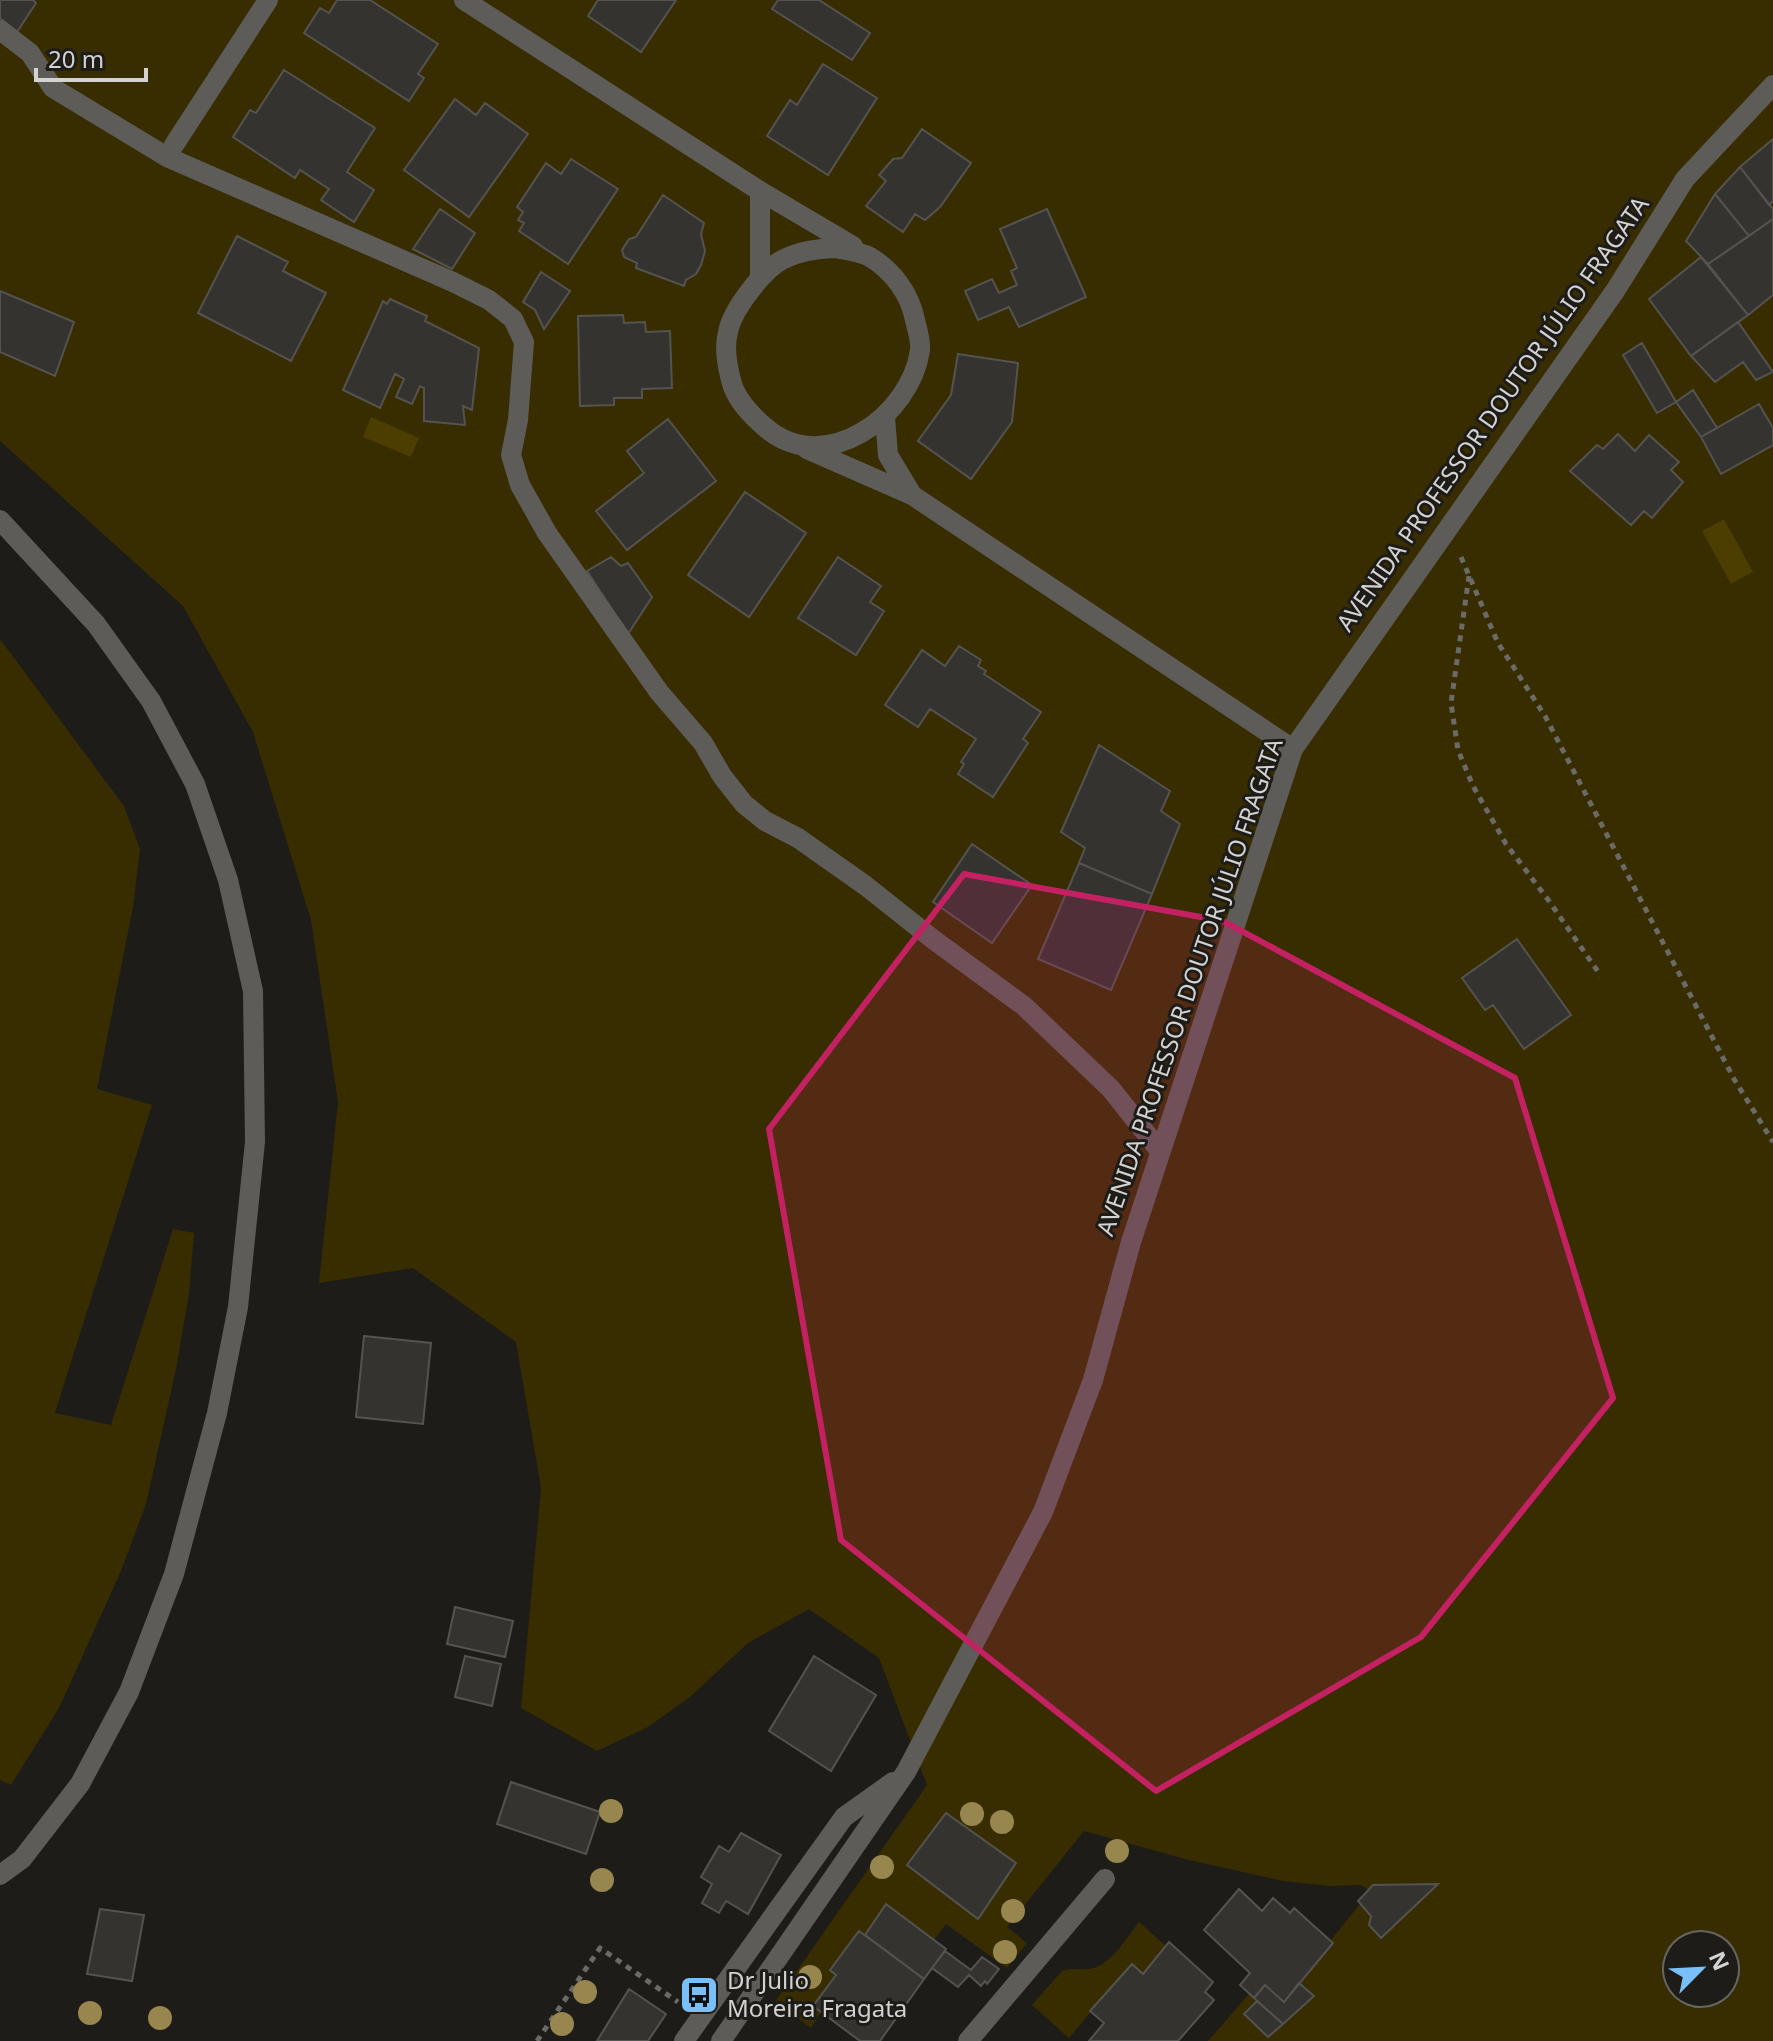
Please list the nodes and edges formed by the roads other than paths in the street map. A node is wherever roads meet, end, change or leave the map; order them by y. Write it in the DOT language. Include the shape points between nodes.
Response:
graph roads {
  1 [pos="268,0"];
  2 [pos="464,0"];
  3 [pos="0,30"];
  4 [pos="1773,85"];
  5 [pos="174,145"];
  6 [pos="760,191"];
  7 [pos="869,256"];
  8 [pos="760,278"];
  9 [pos="885,417"];
  10 [pos="804,447"];
  11 [pos="912,495"];
  12 [pos="0,520"];
  13 [pos="1293,749"];
  14 [pos="1160,1151"];
  15 [pos="906,1772"];
  16 [pos="0,1875"];
  17 [pos="1105,1879"];
  18 [pos="684,2041"];
  19 [pos="721,2041"];
  20 [pos="968,2041"];
  1 -- 5 [label="street"];
  2 -- 6 [label="street"];
  3 -- 14 [label="street" via="30,53 53,88 167,157 453,282 513,319 524,342 511,455 520,485 547,533 722,776 765,821 866,886 1024,1006 1111,1089"];
  4 -- 13 [label="street, AVENIDA PROFESSOR DOUTOR JÚLIO FRAGATA" via="1685,179 1615,291"];
  6 -- 7 [label="street"];
  6 -- 8 [label="street"];
  7 -- 8 [label="street" via="835,248 808,250 780,261"];
  7 -- 9 [label="street" via="897,280 913,306 920,346 915,370"];
  8 -- 10 [label="street" via="728,330 726,362 733,391 775,436"];
  9 -- 10 [label="street" via="833,444"];
  9 -- 11 [label="street" via="888,455"];
  10 -- 11 [label="street"];
  11 -- 13 [label="street"];
  12 -- 16 [label="street" via="96,624 151,701 195,784 228,880 253,991 255,1142 238,1307 217,1413 174,1574 129,1692 80,1784 22,1859"];
  13 -- 14 [label="street, AVENIDA PROFESSOR DOUTOR JÚLIO FRAGATA"];
  14 -- 15 [label="street, AVENIDA PROFESSOR DOUTOR JÚLIO FRAGATA" via="1093,1380 1043,1512"];
  15 -- 18 [label="street, AVENIDA PROFESSOR DOUTOR JÚLIO FRAGATA" via="844,1817"];
  15 -- 19 [label="street, AVENIDA PROFESSOR DOUTOR JÚLIO FRAGATA"];
  17 -- 20 [label="street"];
}
